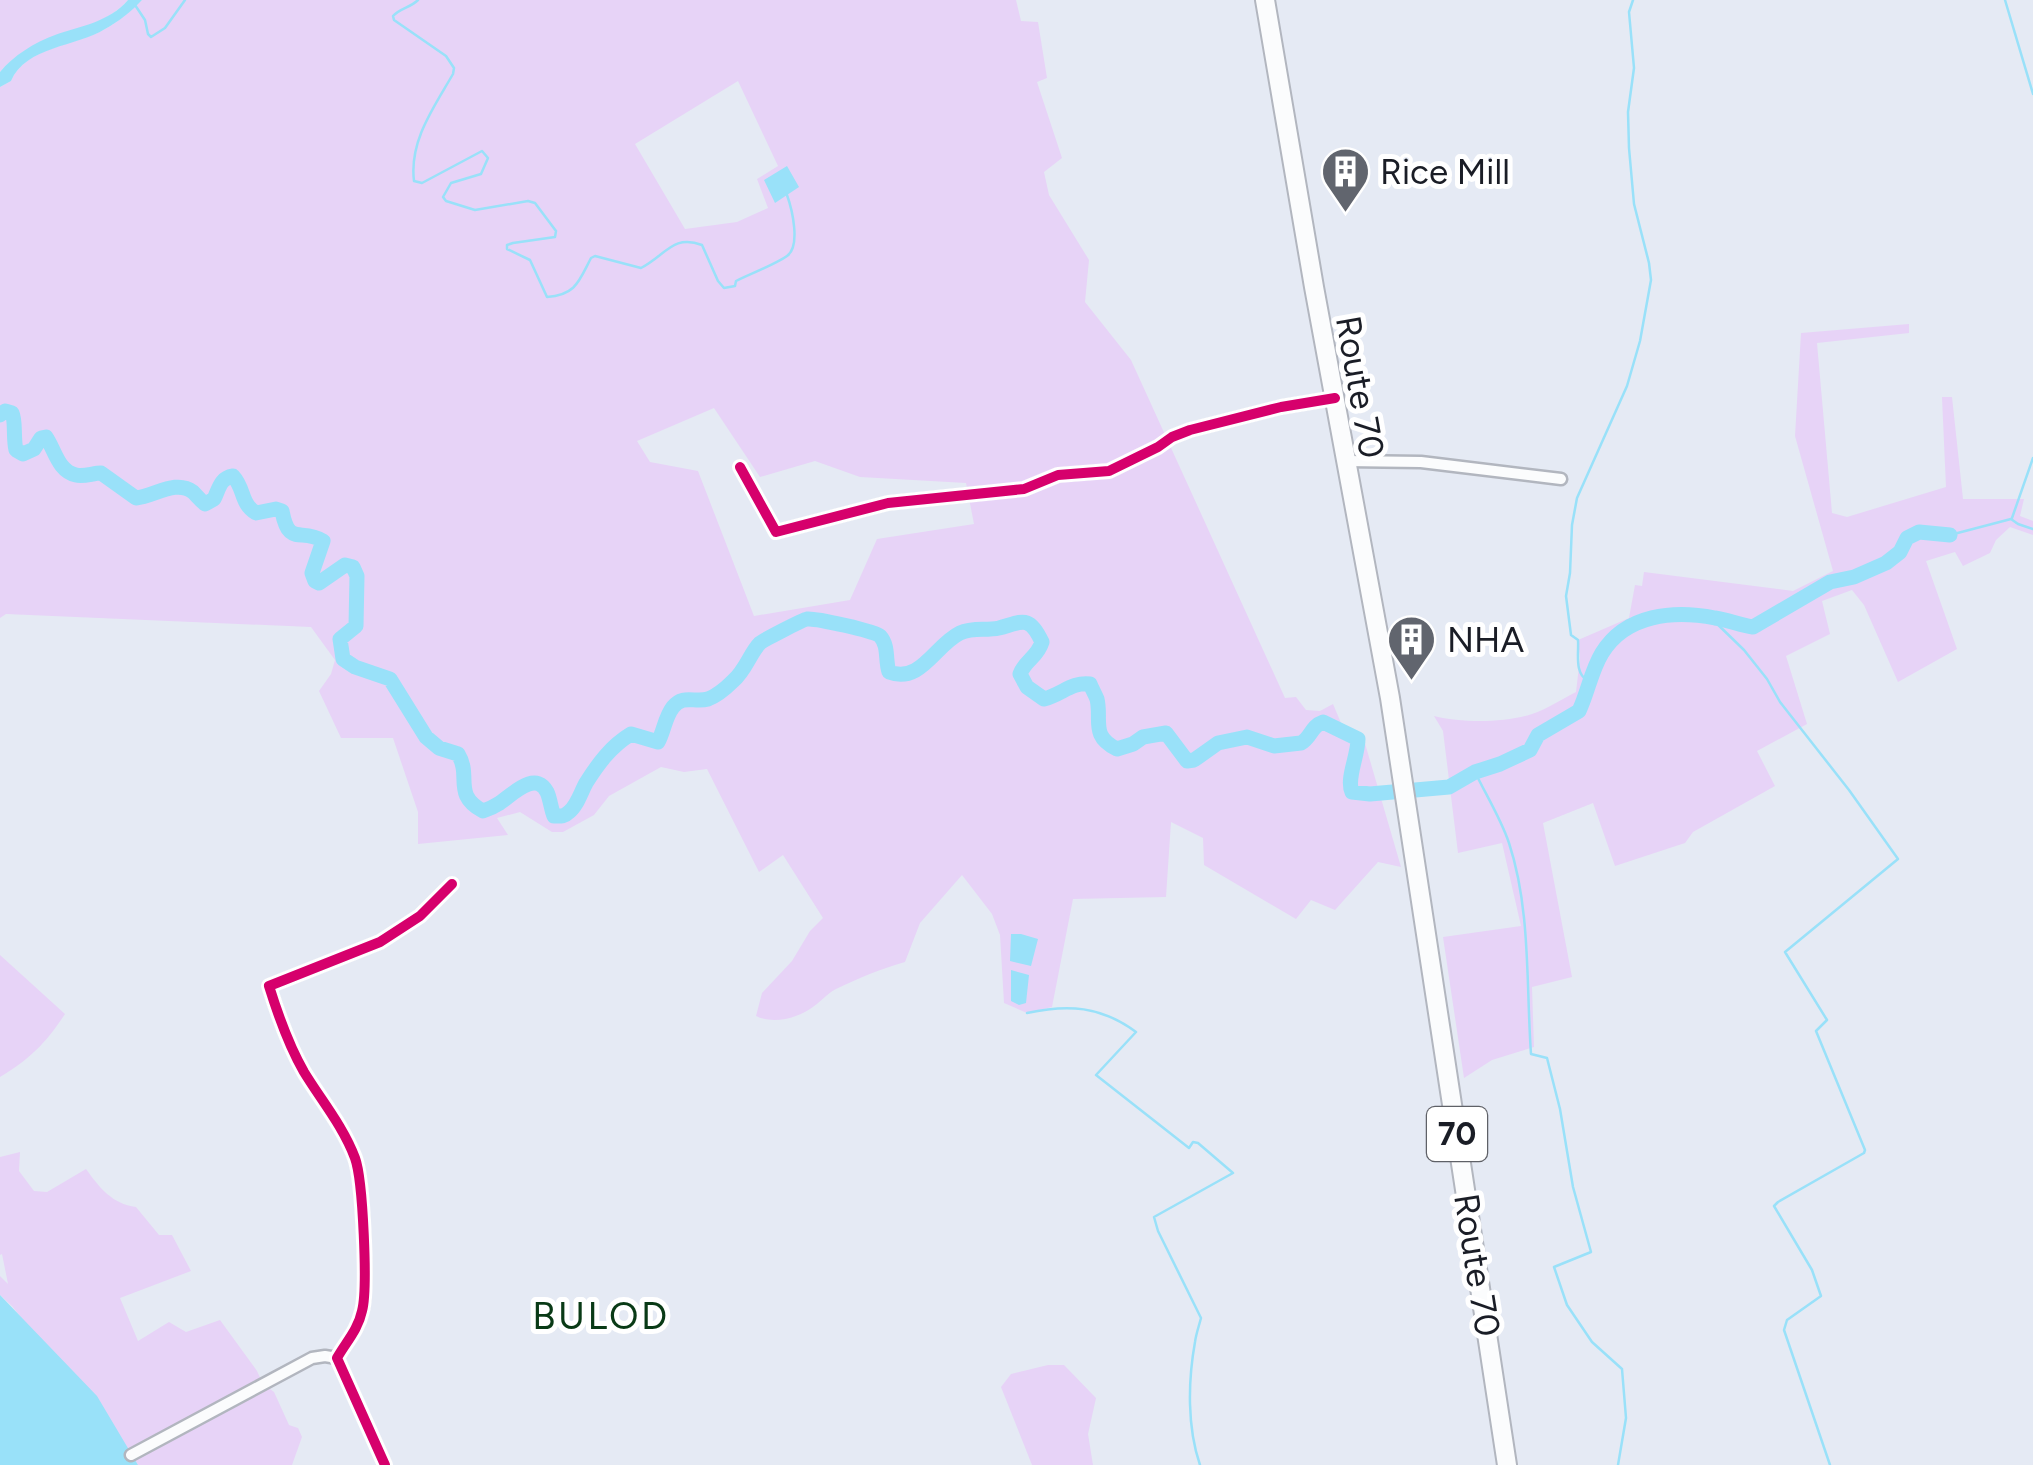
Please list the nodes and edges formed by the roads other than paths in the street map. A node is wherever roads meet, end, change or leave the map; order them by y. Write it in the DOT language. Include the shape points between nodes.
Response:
graph roads {
  1 [pos="1265,0"];
  2 [pos="1335,398"];
  3 [pos="1346,461"];
  4 [pos="740,468"];
  5 [pos="1561,479"];
  6 [pos="452,884"];
  7 [pos="338,1358"];
  8 [pos="131,1455"];
  9 [pos="385,1465"];
  10 [pos="1507,1465"];
  1 -- 2 [label="highway, Route 70 / 70"];
  2 -- 3 [label="highway, Route 70 / 70"];
  2 -- 4 [label="street" via="1190,430 1109,471 1058,475 1024,489 888,503 776,532"];
  3 -- 5 [label="street" via="1421,462"];
  3 -- 10 [label="highway, Route 70 / 70" via="1390,698"];
  6 -- 7 [label="street" via="380,942 269,986 296,1056 357,1162 364,1305"];
  7 -- 8 [label="street" via="312,1358"];
  7 -- 9 [label="street"];
}
